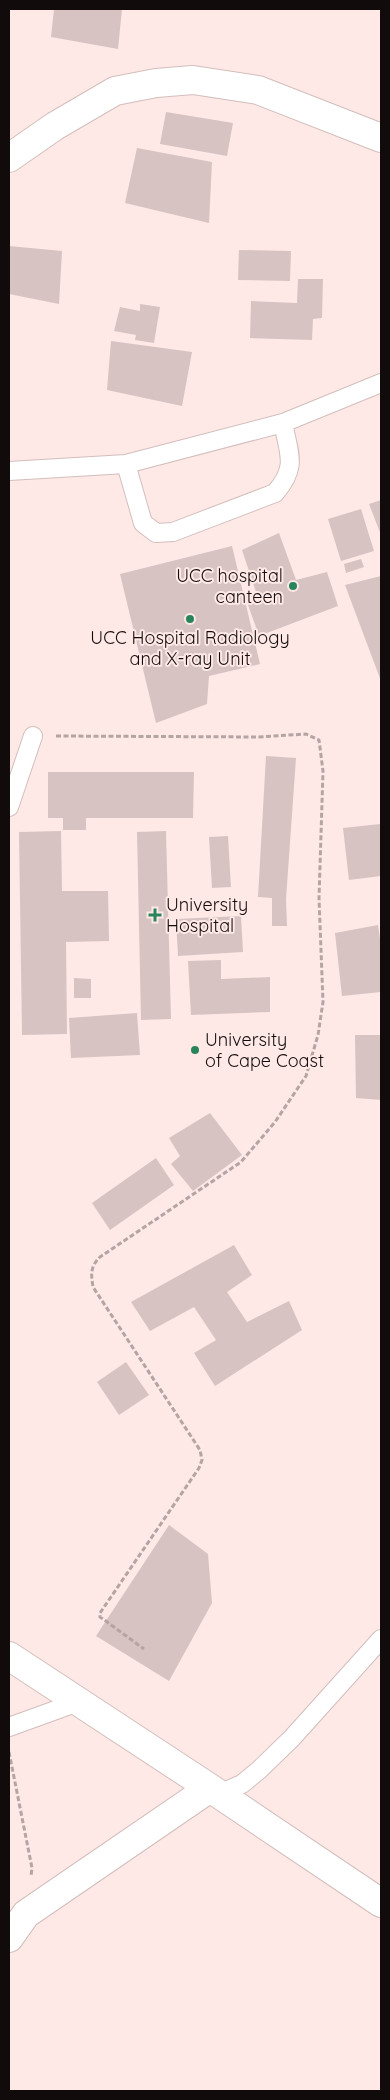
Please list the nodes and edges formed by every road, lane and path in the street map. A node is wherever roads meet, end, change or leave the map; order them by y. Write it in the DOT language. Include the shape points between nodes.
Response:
graph roads {
  1 [pos="381,138"];
  2 [pos="9,158"];
  3 [pos="381,383"];
  4 [pos="283,423"];
  5 [pos="126,464"];
  6 [pos="9,471"];
  7 [pos="33,736"];
  8 [pos="9,808"];
  9 [pos="381,1639"];
  10 [pos="144,1649"];
  11 [pos="9,1656"];
  12 [pos="78,1702"];
  13 [pos="9,1727"];
  14 [pos="9,1752"];
  15 [pos="214,1791"];
  16 [pos="381,1904"];
  17 [pos="26,1914"];
  18 [pos="9,1938"];
  1 -- 2 [label="street" via="258,90 192,80 116,91"];
  3 -- 4 [label="lane"];
  4 -- 5 [label="lane"];
  4 -- 5 [label="lane" via="291,464 287,479 275,493 172,532 156,533 143,523"];
  5 -- 6 [label="lane"];
  7 -- 8 [label="lane"];
  7 -- 10 [label="path" via="306,734 319,740 323,771 319,898 323,1002 318,1035 306,1076 275,1122 241,1162 100,1258 91,1273 93,1287 200,1450 202,1460 200,1468 100,1613 100,1617"];
  9 -- 15 [label="lane" via="259,1770 242,1784"];
  11 -- 12 [label="street"];
  12 -- 13 [label="lane"];
  12 -- 15 [label="street"];
  14 -- 17 [label="path" via="32,1868"];
  15 -- 16 [label="street"];
  15 -- 17 [label="street"];
  17 -- 18 [label="street"];
}
